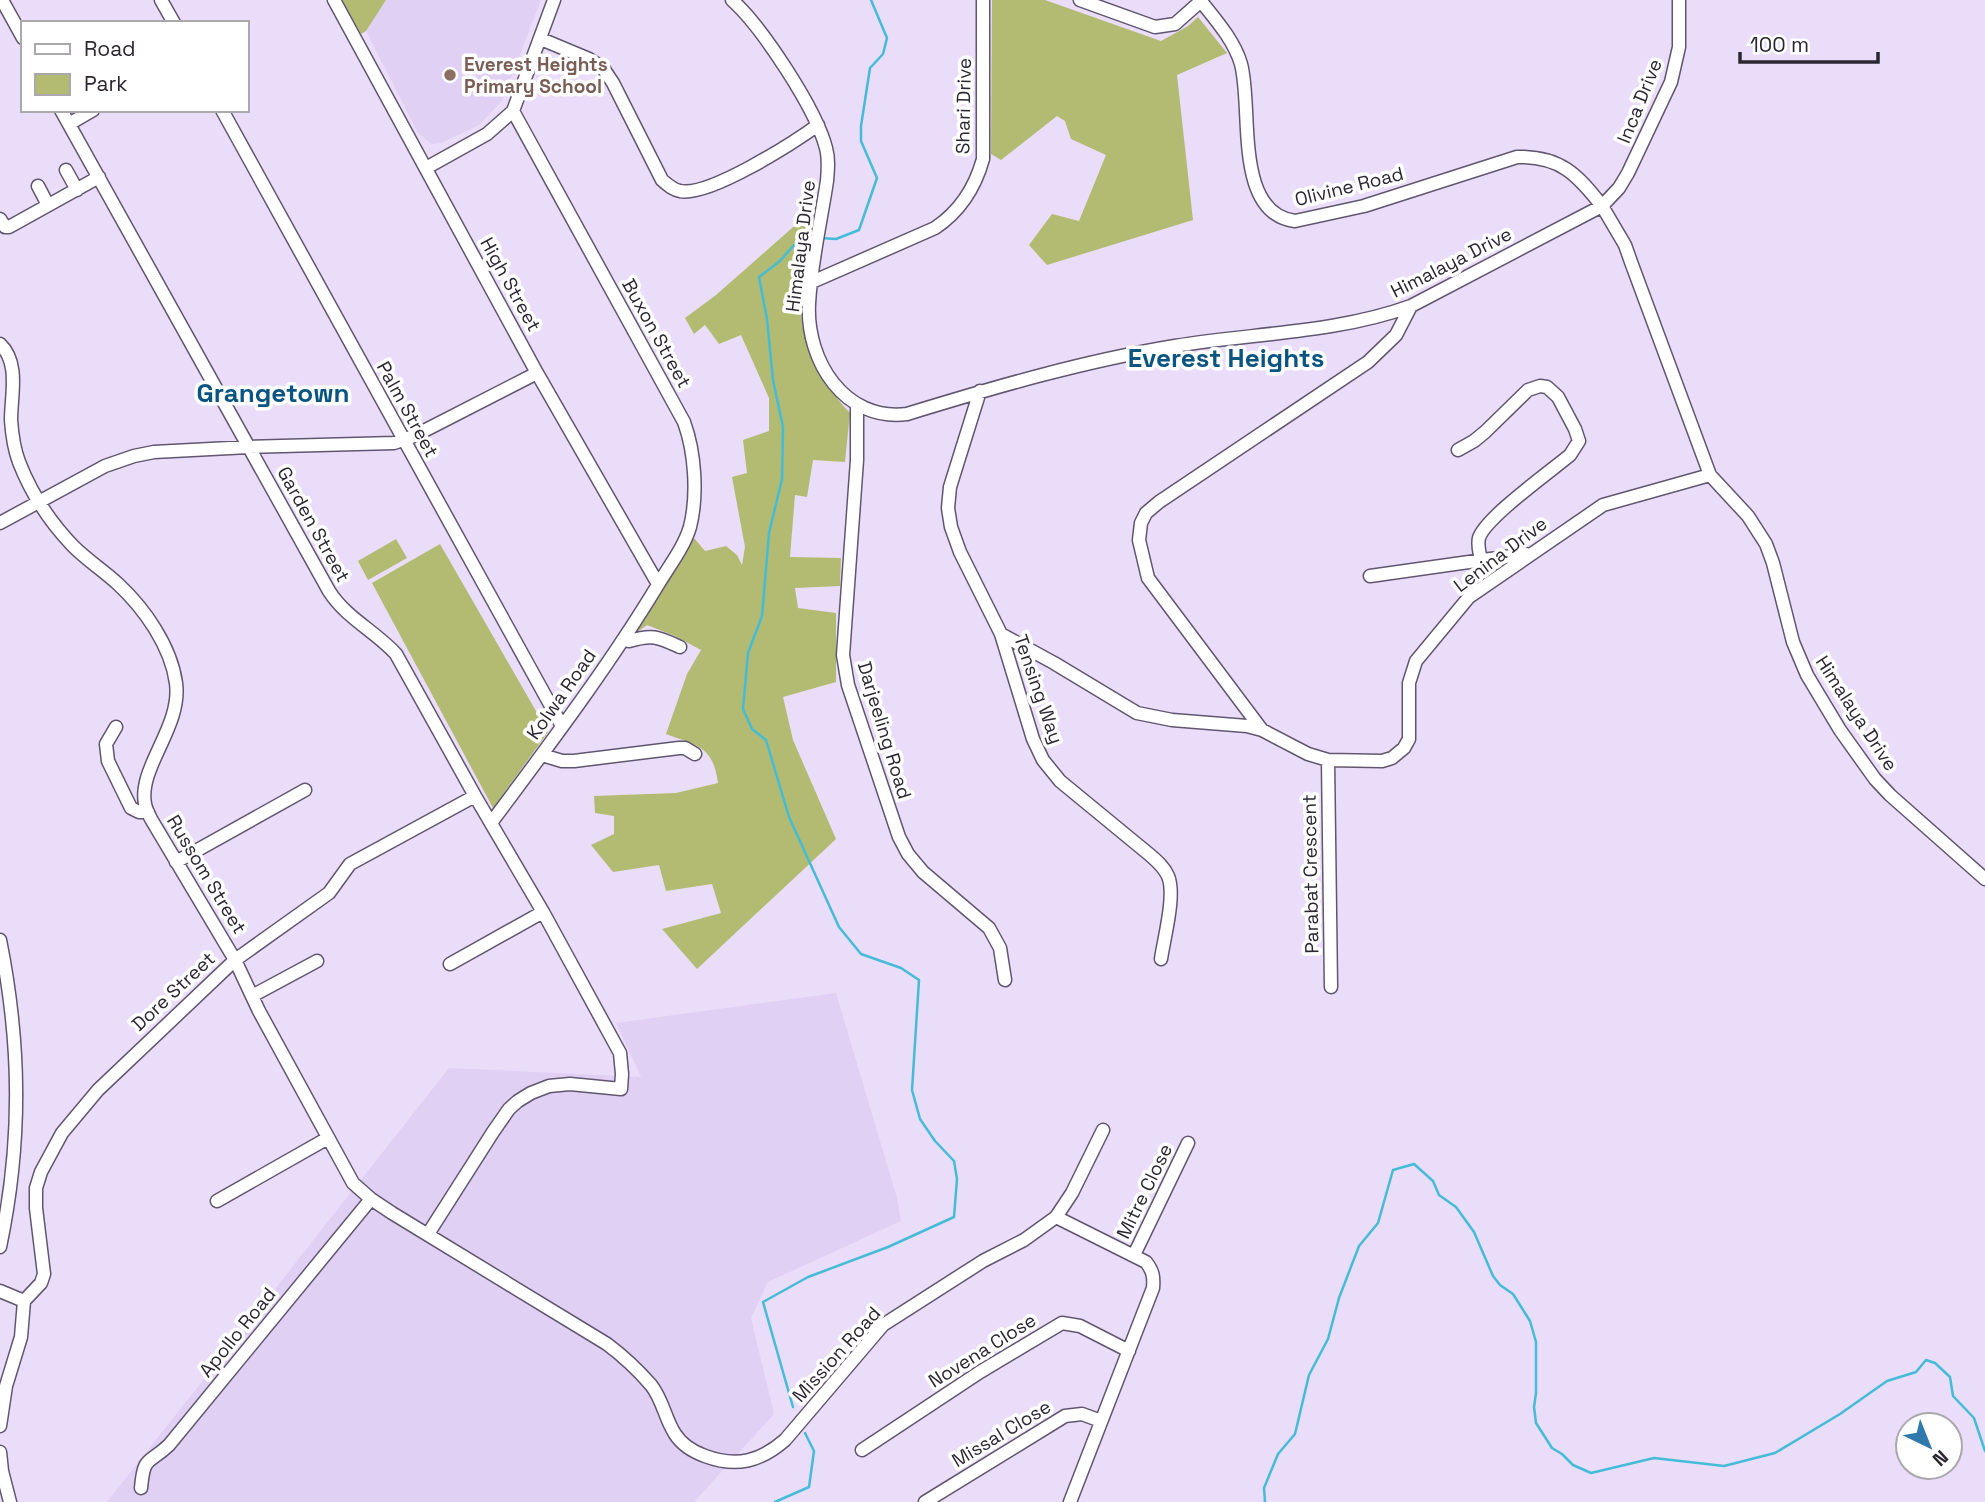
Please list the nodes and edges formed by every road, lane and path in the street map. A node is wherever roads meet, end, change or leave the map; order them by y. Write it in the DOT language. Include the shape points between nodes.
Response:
graph roads {
  1 [pos="2,0"];
  2 [pos="161,0"];
  3 [pos="334,0"];
  4 [pos="554,0"];
  5 [pos="733,0"];
  6 [pos="983,0"];
  7 [pos="1080,0"];
  8 [pos="1679,0"];
  9 [pos="1200,1"];
  10 [pos="173,21"];
  11 [pos="21,34"];
  12 [pos="541,38"];
  13 [pos="513,111"];
  14 [pos="62,112"];
  15 [pos="90,112"];
  16 [pos="223,112"];
  17 [pos="69,124"];
  18 [pos="818,125"];
  19 [pos="426,168"];
  20 [pos="66,170"];
  21 [pos="99,177"];
  22 [pos="38,186"];
  23 [pos="77,190"];
  24 [pos="48,205"];
  25 [pos="1602,206"];
  26 [pos="0,219"];
  27 [pos="811,282"];
  28 [pos="1411,306"];
  29 [pos="0,344"];
  30 [pos="537,373"];
  31 [pos="980,391"];
  32 [pos="857,406"];
  33 [pos="403,440"];
  34 [pos="249,447"];
  35 [pos="1458,450"];
  36 [pos="1710,475"];
  37 [pos="39,502"];
  38 [pos="0,523"];
  39 [pos="1530,554"];
  40 [pos="1481,561"];
  41 [pos="1370,576"];
  42 [pos="658,584"];
  43 [pos="1001,634"];
  44 [pos="624,638"];
  45 [pos="680,647"];
  46 [pos="562,726"];
  47 [pos="116,727"];
  48 [pos="1262,730"];
  49 [pos="695,754"];
  50 [pos="542,755"];
  51 [pos="1328,760"];
  52 [pos="145,789"];
  53 [pos="305,790"];
  54 [pos="125,795"];
  55 [pos="475,796"];
  56 [pos="148,812"];
  57 [pos="491,823"];
  58 [pos="176,862"];
  59 [pos="1985,879"];
  60 [pos="543,912"];
  61 [pos="0,940"];
  62 [pos="1161,959"];
  63 [pos="235,960"];
  64 [pos="317,961"];
  65 [pos="450,964"];
  66 [pos="1005,980"];
  67 [pos="1331,987"];
  68 [pos="252,996"];
  69 [pos="1103,1130"];
  70 [pos="328,1138"];
  71 [pos="1188,1143"];
  72 [pos="371,1199"];
  73 [pos="218,1200"];
  74 [pos="1056,1217"];
  75 [pos="428,1234"];
  76 [pos="0,1247"];
  77 [pos="1134,1255"];
  78 [pos="0,1291"];
  79 [pos="24,1301"];
  80 [pos="1129,1351"];
  81 [pos="1101,1420"];
  82 [pos="0,1426"];
  83 [pos="862,1450"];
  84 [pos="0,1452"];
  85 [pos="141,1488"];
  86 [pos="10,1502"];
  87 [pos="925,1502"];
  88 [pos="1070,1502"];
  1 -- 11 [label="street"];
  2 -- 10 [label="street"];
  3 -- 19 [label="street, High Street"];
  4 -- 12 [label="street"];
  5 -- 18 [label="street, Himalaya Drive" via="757,26"];
  6 -- 27 [label="street, Shari Drive" via="982,159 970,190 949,218 934,229"];
  7 -- 9 [label="street" via="1155,27 1175,24"];
  8 -- 25 [label="street, Inca Drive" via="1679,47 1671,82 1628,173"];
  9 -- 25 [label="street, Olivine Road" via="1224,32 1240,64 1254,180 1273,214 1283,219 1308,219 1364,206 1517,157 1560,164"];
  12 -- 13 [label="street"];
  12 -- 18 [label="street" via="603,68 662,180 679,191 708,187 772,156"];
  13 -- 19 [label="street" via="487,134"];
  13 -- 42 [label="street, Buxon Street" via="690,439 690,527"];
  14 -- 17 [label="street, Garden Street"];
  15 -- 17 [label="street"];
  16 -- 33 [label="street, Palm Street"];
  17 -- 21 [label="street, Garden Street"];
  18 -- 27 [label="street, Himalaya Drive" via="828,161"];
  19 -- 30 [label="street, High Street"];
  20 -- 23 [label="street"];
  21 -- 23 [label="street"];
  21 -- 34 [label="street, Garden Street"];
  22 -- 24 [label="street"];
  23 -- 24 [label="street"];
  24 -- 26 [label="street" via="9,227"];
  25 -- 28 [label="street, Himalaya Drive"];
  25 -- 36 [label="street, Himalaya Drive" via="1632,262"];
  27 -- 32 [label="street, Himalaya Drive" via="809,306 816,351 838,390"];
  28 -- 31 [label="street, Himalaya Drive" via="1341,325 1120,356"];
  28 -- 48 [label="street" via="1396,335 1368,362 1159,502 1141,523 1139,540 1148,578"];
  29 -- 37 [label="street, Russom Street" via="12,366 14,446"];
  30 -- 33 [label="street"];
  30 -- 42 [label="street, High Street"];
  31 -- 32 [label="street, Himalaya Drive" via="891,416"];
  31 -- 43 [label="street, Tensing Way" via="950,487 948,508 960,552"];
  32 -- 66 [label="street, Darjeeling Road" via="844,655 848,685 903,846 923,872 989,928 1000,948"];
  33 -- 34 [label="street"];
  33 -- 46 [label="street, Palm Street"];
  34 -- 37 [label="street" via="135,456 105,466"];
  34 -- 55 [label="street, Garden Street" via="336,603 396,654"];
  35 -- 40 [label="street" via="1480,437 1528,390 1540,386 1558,397 1578,437 1570,455 1483,531 1479,538"];
  36 -- 39 [label="street, Lenina Drive" via="1603,505"];
  36 -- 59 [label="street, Himalaya Drive" via="1748,516 1766,544 1800,662 1840,730 1890,795"];
  37 -- 38 [label="street"];
  37 -- 52 [label="street, Russom Street" via="73,545 131,596 171,662 176,683 173,716"];
  39 -- 40 [label="street"];
  39 -- 51 [label="street, Lenina Drive" via="1469,597 1416,661 1409,683 1410,729 1404,748 1382,761"];
  40 -- 41 [label="street"];
  42 -- 44 [label="street, Kolwa Road"];
  43 -- 48 [label="street" via="1137,713"];
  43 -- 62 [label="street, Tensing Way" via="1033,739 1051,771 1150,855 1169,878"];
  44 -- 45 [label="street" via="655,636"];
  44 -- 46 [label="street, Kolwa Road"];
  46 -- 50 [label="street, Kolwa Road"];
  47 -- 54 [label="street" via="105,753"];
  48 -- 51 [label="street"];
  49 -- 50 [label="street" via="679,748 574,761"];
  50 -- 57 [label="street, Kolwa Road"];
  51 -- 67 [label="street, Parabat Crescent"];
  52 -- 54 [label="street"];
  52 -- 56 [label="street, Russom Street"];
  53 -- 58 [label="street"];
  54 -- 56 [label="street" via="133,809"];
  55 -- 57 [label="street, Garden Street"];
  55 -- 63 [label="street, Dore Street" via="351,864 315,905"];
  56 -- 58 [label="street, Russom Street"];
  57 -- 60 [label="street, Garden Street"];
  58 -- 63 [label="street, Russom Street"];
  60 -- 65 [label="street"];
  60 -- 75 [label="street, Garden Street" via="620,1053 621,1089 549,1086 518,1101"];
  61 -- 76 [label="street" via="17,1063 14,1156"];
  63 -- 68 [label="street, Russom Street"];
  63 -- 79 [label="street, Dore Street" via="118,1069 62,1133 36,1188 44,1274"];
  64 -- 68 [label="street"];
  68 -- 70 [label="street, Russom Street"];
  69 -- 74 [label="street"];
  70 -- 72 [label="street, Russom Street" via="352,1183"];
  70 -- 73 [label="street"];
  71 -- 77 [label="street, Mitre Close"];
  72 -- 75 [label="street, Mission Road"];
  72 -- 85 [label="street, Apollo Road" via="169,1445 146,1462"];
  74 -- 75 [label="street, Mission Road" via="883,1325 786,1440 752,1461 734,1463 718,1461 684,1444 652,1386 607,1344"];
  74 -- 77 [label="street"];
  77 -- 80 [label="street" via="1146,1262 1154,1278"];
  78 -- 79 [label="street"];
  79 -- 82 [label="street" via="21,1337"];
  80 -- 81 [label="street"];
  80 -- 83 [label="street, Novena Close" via="1080,1326 1062,1323"];
  81 -- 87 [label="street, Missal Close" via="1082,1414 1065,1416"];
  81 -- 88 [label="street"];
  84 -- 86 [label="street"];
}
